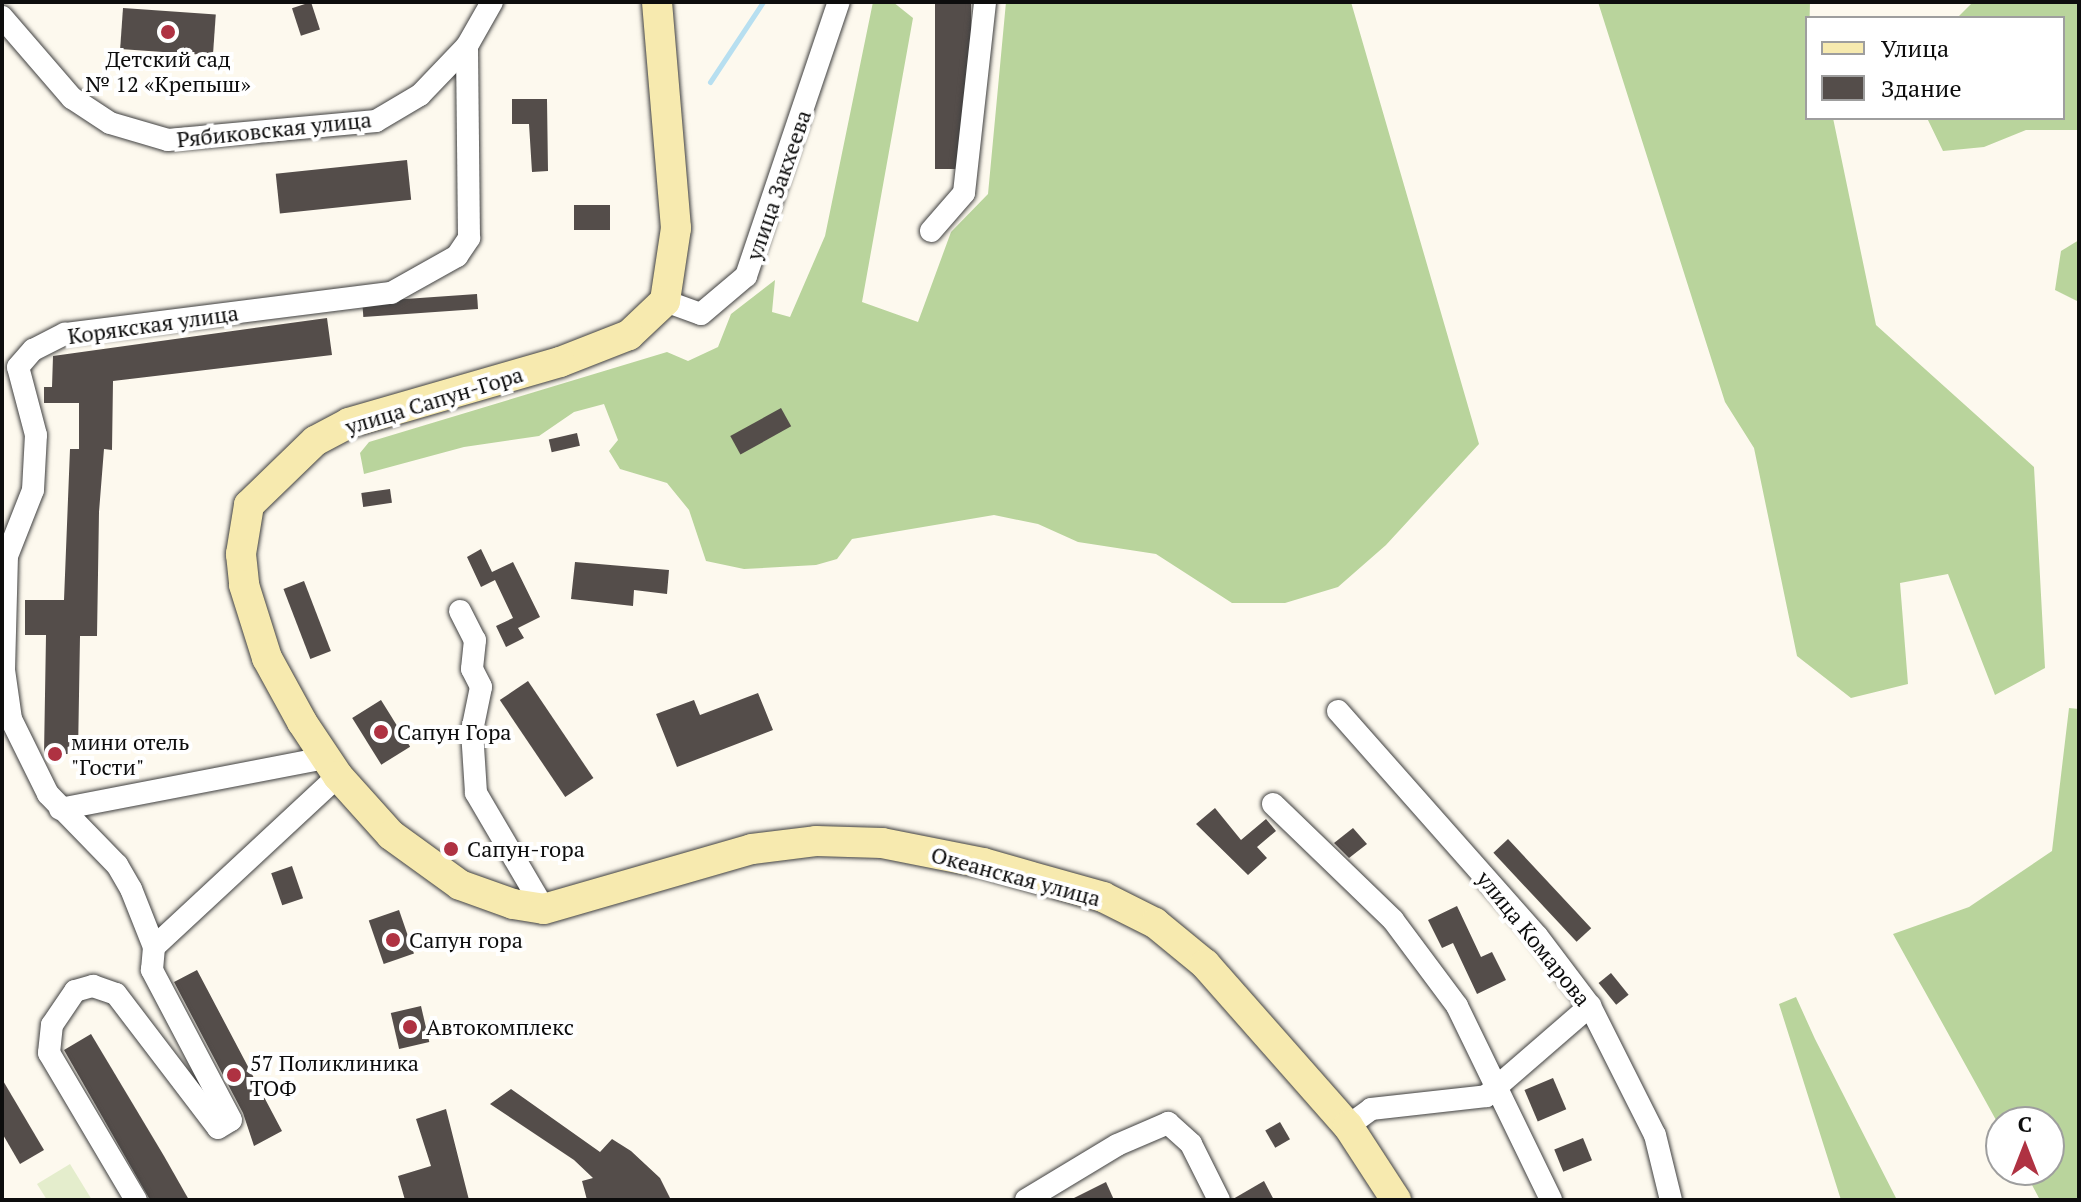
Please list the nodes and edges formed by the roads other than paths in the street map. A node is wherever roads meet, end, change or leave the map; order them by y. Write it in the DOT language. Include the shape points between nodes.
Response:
graph roads {
  1 [pos="492,2"];
  2 [pos="839,2"];
  3 [pos="985,2"];
  4 [pos="658,3"];
  5 [pos="2,17"];
  6 [pos="467,46"];
  7 [pos="931,231"];
  8 [pos="665,301"];
  9 [pos="10,372"];
  10 [pos="460,611"];
  11 [pos="1338,711"];
  12 [pos="331,767"];
  13 [pos="1273,804"];
  14 [pos="60,809"];
  15 [pos="513,904"];
  16 [pos="544,909"];
  17 [pos="154,947"];
  18 [pos="1590,1006"];
  19 [pos="1498,1082"];
  20 [pos="1348,1126"];
  21 [pos="136,1200"];
  22 [pos="1026,1200"];
  23 [pos="1219,1200"];
  24 [pos="1396,1200"];
  25 [pos="1551,1200"];
  26 [pos="1671,1200"];
  1 -- 6 [label="street, Рябиковская улица"];
  2 -- 8 [label="street, улица Закхеева" via="746,276 701,314"];
  3 -- 7 [label="street" via="964,193"];
  4 -- 8 [label="main road" via="676,228"];
  5 -- 6 [label="street, Рябиковская улица" via="72,98 110,123 168,140 376,121 420,95"];
  6 -- 9 [label="street, Корякская улица" via="469,238 457,256 391,293 65,334 33,350"];
  8 -- 12 [label="main road, улица Сапун-Гора" via="629,335 560,362 349,423 315,441 256,492 243,525 244,585 267,658"];
  9 -- 14 [label="street, Корякская улица" via="36,435 36,469 7,556 4,670 11,719 28,765"];
  10 -- 16 [label="street" via="475,640 472,669 481,687 472,731 476,793"];
  11 -- 18 [label="street, улица Комарова" via="1537,936"];
  12 -- 14 [label="street"];
  12 -- 15 [label="main road, улица Сапун-Гора" via="410,851 460,885"];
  12 -- 17 [label="street"];
  13 -- 19 [label="street" via="1393,920 1457,1006"];
  14 -- 17 [label="street, Корякская улица" via="117,865"];
  15 -- 16 [label="main road, Океанская улица"];
  16 -- 20 [label="main road, Океанская улица" via="752,849 816,841 882,843 983,863 1103,897 1155,923 1262,1024"];
  17 -- 21 [label="street, Корякская улица" via="152,970 231,1120 218,1128 116,994 93,986 75,991 52,1025 49,1053"];
  18 -- 19 [label="street"];
  18 -- 26 [label="street, улица Комарова" via="1655,1135"];
  19 -- 20 [label="street" via="1486,1096 1371,1109"];
  19 -- 25 [label="street"];
  20 -- 24 [label="main road, Океанская улица"];
  22 -- 23 [label="street" via="1117,1145 1168,1123 1191,1144"];
}
